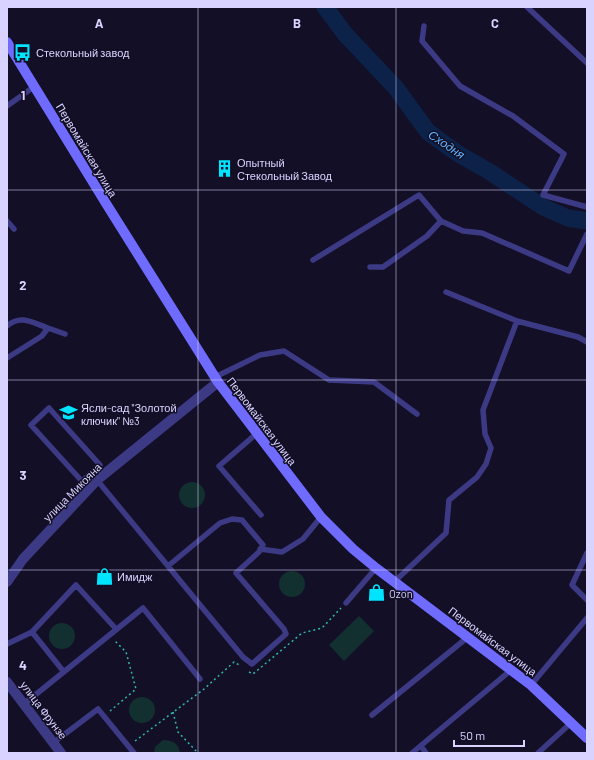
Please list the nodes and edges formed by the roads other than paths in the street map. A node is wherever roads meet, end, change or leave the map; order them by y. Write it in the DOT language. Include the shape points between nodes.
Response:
graph roads {
  1 [pos="527,7"];
  2 [pos="424,26"];
  3 [pos="9,48"];
  4 [pos="587,64"];
  5 [pos="35,86"];
  6 [pos="7,106"];
  7 [pos="587,207"];
  8 [pos="441,220"];
  9 [pos="7,221"];
  10 [pos="14,230"];
  11 [pos="587,234"];
  12 [pos="313,260"];
  13 [pos="370,268"];
  14 [pos="446,292"];
  15 [pos="517,320"];
  16 [pos="7,326"];
  17 [pos="48,328"];
  18 [pos="65,334"];
  19 [pos="587,342"];
  20 [pos="7,358"];
  21 [pos="216,379"];
  22 [pos="417,414"];
  23 [pos="256,434"];
  24 [pos="97,480"];
  25 [pos="82,481"];
  26 [pos="89,489"];
  27 [pos="261,514"];
  28 [pos="321,517"];
  29 [pos="260,549"];
  30 [pos="587,553"];
  31 [pos="168,566"];
  32 [pos="376,568"];
  33 [pos="8,577"];
  34 [pos="394,582"];
  35 [pos="587,600"];
  36 [pos="346,603"];
  37 [pos="587,618"];
  38 [pos="116,629"];
  39 [pos="32,632"];
  40 [pos="468,637"];
  41 [pos="7,644"];
  42 [pos="511,670"];
  43 [pos="64,672"];
  44 [pos="200,679"];
  45 [pos="7,682"];
  46 [pos="531,685"];
  47 [pos="24,704"];
  48 [pos="372,716"];
  49 [pos="572,722"];
  50 [pos="587,738"];
  51 [pos="53,743"];
  52 [pos="421,746"];
  53 [pos="61,753"];
  54 [pos="134,753"];
  55 [pos="412,753"];
  56 [pos="426,753"];
  57 [pos="538,753"];
  1 -- 4 [label="lane"];
  2 -- 7 [label="lane" via="422,41 460,86 513,116 564,154 543,195"];
  3 -- 5 [label="main road, Первомайская улица"];
  5 -- 6 [label="lane"];
  5 -- 21 [label="main road, Первомайская улица"];
  8 -- 11 [label="lane" via="463,231 482,233 569,271"];
  8 -- 12 [label="lane" via="419,195"];
  8 -- 13 [label="lane" via="427,236 383,267"];
  9 -- 10 [label="lane"];
  14 -- 15 [label="lane"];
  15 -- 19 [label="lane" via="578,337"];
  15 -- 34 [label="lane" via="483,410 485,434 491,448 486,464 478,477 449,500 446,533"];
  16 -- 17 [label="lane" via="16,319"];
  17 -- 18 [label="lane"];
  17 -- 20 [label="lane" via="42,336"];
  21 -- 22 [label="lane" via="260,355 284,351 330,380 374,382"];
  21 -- 23 [label="main road, Первомайская улица"];
  21 -- 24 [label="street, улица Микояна"];
  23 -- 27 [label="lane" via="219,466"];
  23 -- 28 [label="main road, Первомайская улица"];
  24 -- 26 [label="street, улица Микояна"];
  24 -- 31 [label="lane"];
  25 -- 25 [label="lane" via="31,425 49,408 100,465"];
  25 -- 26 [label="lane"];
  26 -- 33 [label="street, улица Микояна"];
  28 -- 29 [label="lane" via="302,539 282,552"];
  28 -- 32 [label="main road, Первомайская улица"];
  29 -- 31 [label="lane" via="262,545 242,520 232,519 220,523"];
  29 -- 31 [label="lane" via="236,573 286,634 252,664 243,657"];
  30 -- 35 [label="lane" via="572,585"];
  32 -- 34 [label="main road, Первомайская улица"];
  32 -- 36 [label="lane"];
  34 -- 40 [label="main road, Первомайская улица"];
  37 -- 46 [label="lane"];
  38 -- 39 [label="lane" via="76,585"];
  38 -- 43 [label="lane"];
  38 -- 44 [label="lane" via="143,608"];
  39 -- 41 [label="lane"];
  39 -- 43 [label="lane"];
  40 -- 42 [label="main road, Первомайская улица"];
  40 -- 48 [label="lane"];
  42 -- 46 [label="main road, Первомайская улица"];
  42 -- 52 [label="lane"];
  43 -- 47 [label="lane"];
  45 -- 47 [label="street, улица Фрунзе"];
  46 -- 49 [label="main road, Первомайская улица"];
  47 -- 51 [label="street, улица Фрунзе"];
  49 -- 50 [label="main road, Первомайская улица"];
  49 -- 57 [label="lane"];
  51 -- 53 [label="street, улица Фрунзе"];
  51 -- 54 [label="lane" via="98,709"];
  52 -- 55 [label="lane"];
  52 -- 56 [label="lane"];
}
